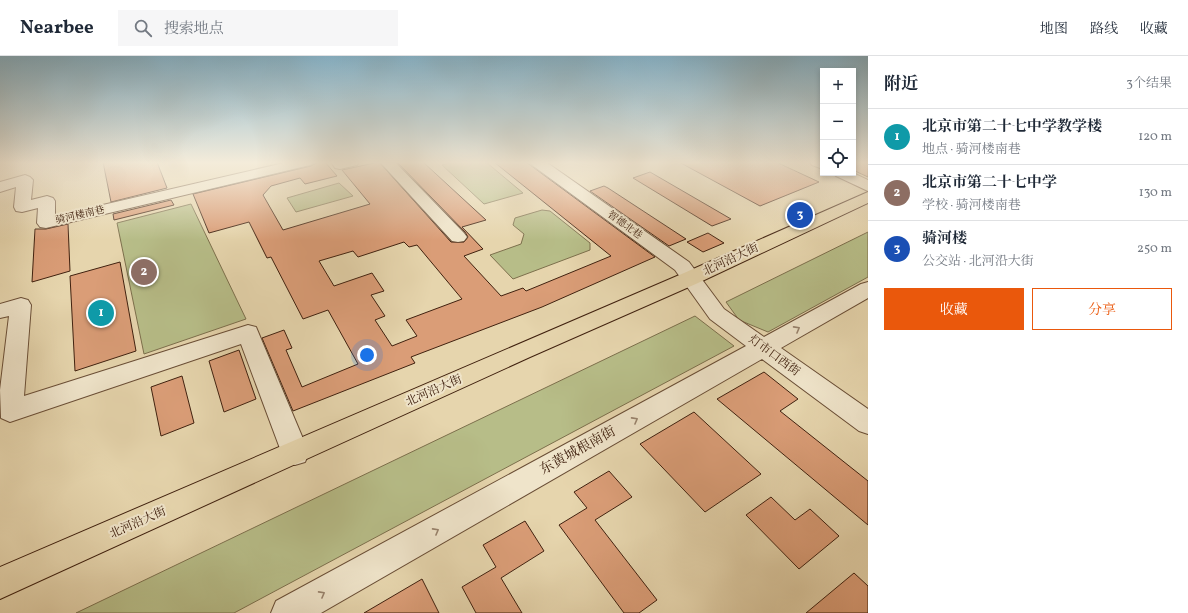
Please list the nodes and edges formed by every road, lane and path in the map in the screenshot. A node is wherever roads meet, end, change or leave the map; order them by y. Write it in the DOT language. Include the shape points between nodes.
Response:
graph roads {
  1 [pos="24,188"];
  2 [pos="195,188"];
  3 [pos="412,188"];
  4 [pos="573,188"];
  5 [pos="868,197"];
  6 [pos="458,237"];
  7 [pos="691,278"];
  8 [pos="868,290"];
  9 [pos="0,311"];
  10 [pos="763,348"];
  11 [pos="868,423"];
  12 [pos="296,453"];
  13 [pos="0,583"];
  14 [pos="288,613"];
  1 -- 2 [label="street, 骑河楼南巷" via="22,207 47,201 46,223"];
  3 -- 6 [label="street"];
  4 -- 7 [label="street, 智德北巷" via="682,266"];
  5 -- 7 [label="main road, 北河沿大街"];
  7 -- 10 [label="street, 灯市口西街" via="717,314"];
  7 -- 12 [label="main road, 北河沿大街"];
  10 -- 8 [label="street, 东黄城根南街, one-way"];
  9 -- 12 [label="street" via="21,305 10,411 248,333"];
  10 -- 11 [label="street, 灯市口西街"];
  14 -- 10 [label="street, 东黄城根南街, one-way"];
  12 -- 13 [label="main road, 北河沿大街"];
}
